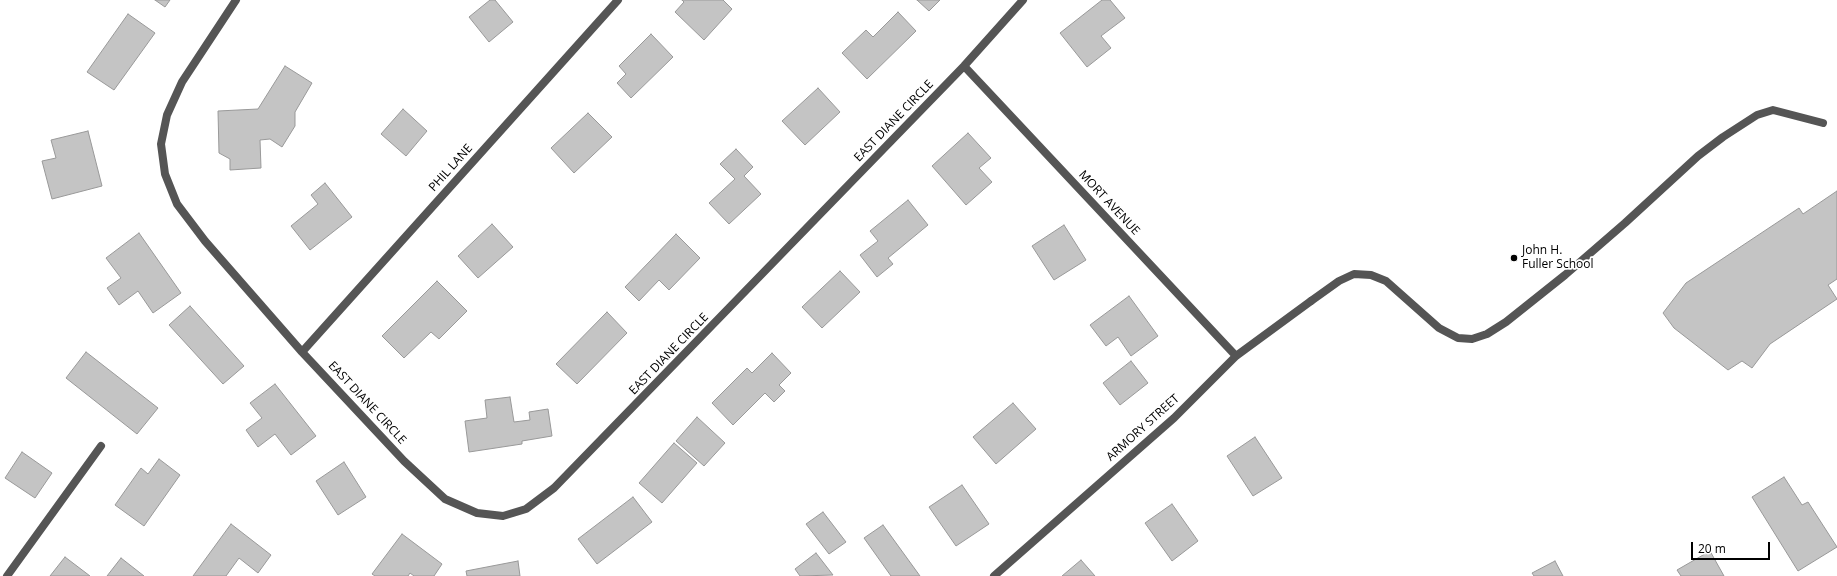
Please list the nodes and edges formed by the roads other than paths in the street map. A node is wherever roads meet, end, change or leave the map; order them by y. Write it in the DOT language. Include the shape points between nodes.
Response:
graph roads {
  1 [pos="236,0"];
  2 [pos="618,0"];
  3 [pos="1023,0"];
  4 [pos="964,66"];
  5 [pos="1823,123"];
  6 [pos="302,352"];
  7 [pos="1236,356"];
  8 [pos="101,446"];
  9 [pos="7,576"];
  10 [pos="994,576"];
  1 -- 6 [label="street, EAST DIANE CIRCLE" via="182,82 167,115 161,144 165,174 177,204 205,241"];
  2 -- 6 [label="street, PHIL LANE"];
  3 -- 4 [label="street, EAST DIANE CIRCLE"];
  4 -- 6 [label="street, EAST DIANE CIRCLE" via="554,488 526,509 503,516 477,513 445,499 404,462"];
  4 -- 7 [label="street, MORT AVENUE"];
  5 -- 7 [label="street, ARMORY STREET" via="1773,110 1757,115 1698,156 1565,275 1488,334 1472,339 1458,338 1439,328 1386,281 1371,275 1354,274 1339,281"];
  7 -- 10 [label="street, ARMORY STREET" via="1174,418"];
  8 -- 9 [label="street"];
}
